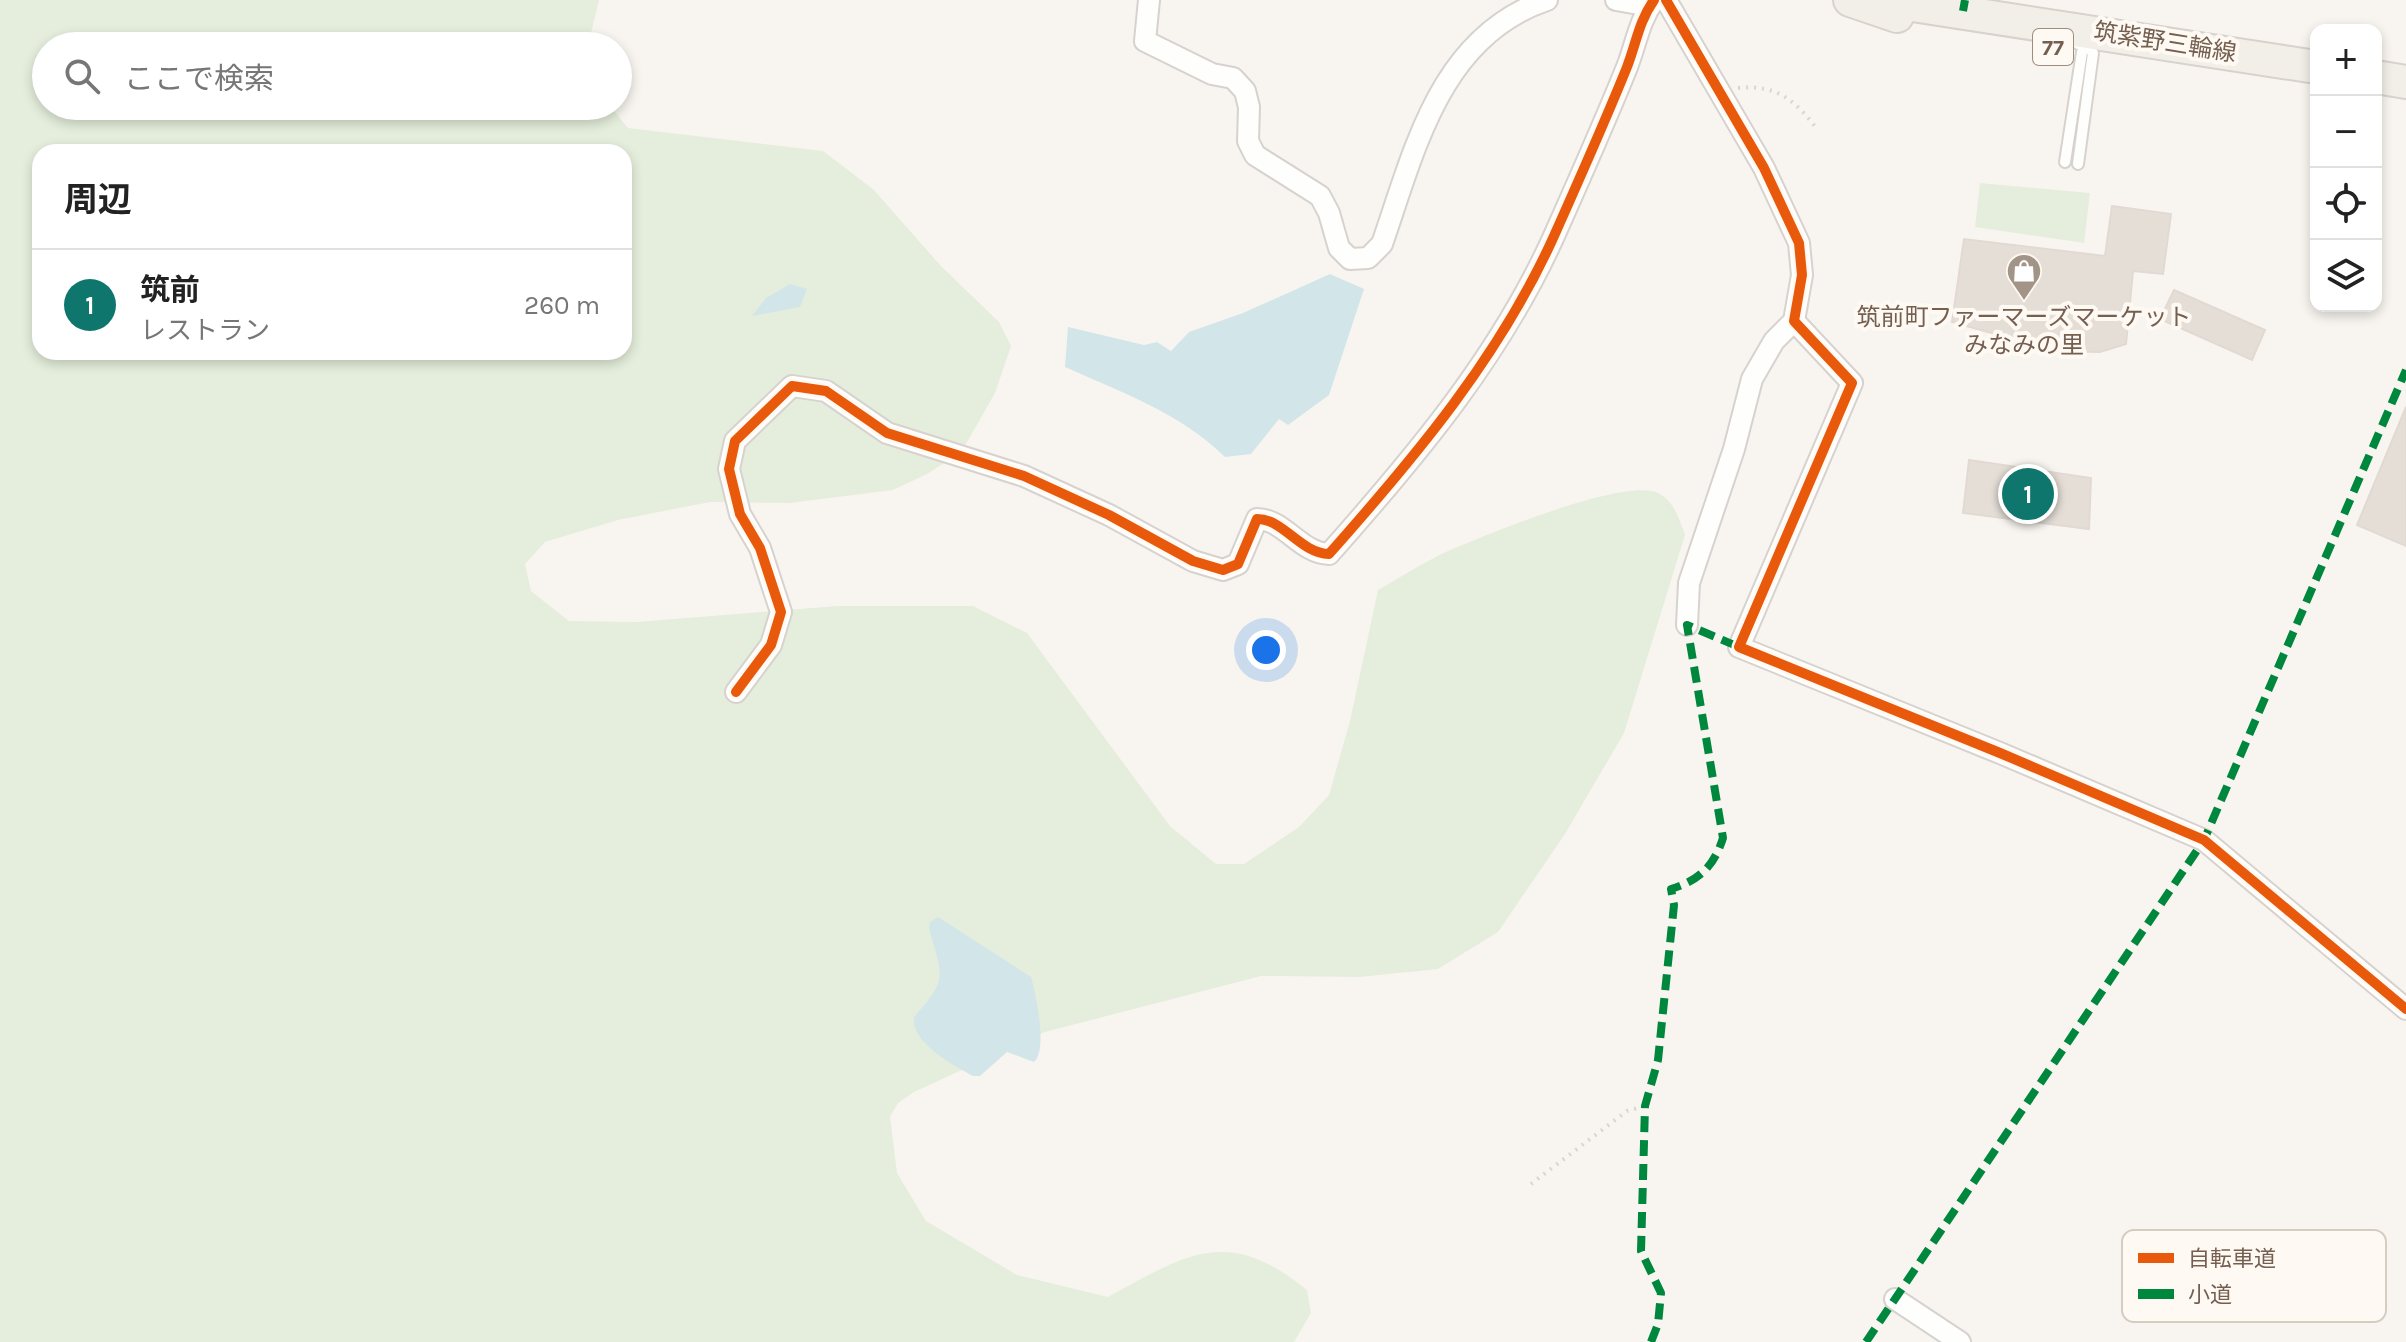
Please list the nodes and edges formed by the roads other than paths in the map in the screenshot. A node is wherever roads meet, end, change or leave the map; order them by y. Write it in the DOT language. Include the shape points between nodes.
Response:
graph roads {
  1 [pos="1149,0"];
  2 [pos="1547,0"];
  3 [pos="1616,0"];
  4 [pos="1850,0"];
  5 [pos="1880,0"];
  6 [pos="1656,2"];
  7 [pos="2092,46"];
  8 [pos="2310,66"];
  9 [pos="2382,78"];
  10 [pos="2406,82"];
  11 [pos="2065,162"];
  12 [pos="2078,164"];
  13 [pos="1794,321"];
  14 [pos="1687,625"];
  15 [pos="736,692"];
  16 [pos="2406,1009"];
  17 [pos="1895,1299"];
  18 [pos="1960,1342"];
  1 -- 2 [label="street" via="1145,41 1212,74 1233,78 1245,91 1248,141 1255,155 1320,196 1339,248 1350,259 1368,258 1382,244 1438,93 1454,68 1501,22"];
  3 -- 6 [label="street"];
  4 -- 7 [label="main road, 筑紫野三輪線 / 77" via="1924,22"];
  5 -- 7 [label="main road, 筑紫野三輪線 / 77" via="1963,11"];
  6 -- 13 [label="street" via="1720,92 1799,243 1802,275"];
  6 -- 15 [label="street" via="1553,238 1502,332 1454,406 1329,554 1313,554 1266,519 1257,519 1238,564 1223,570 1193,561 1024,476 887,433 826,391 792,386 735,441 729,469 740,514 760,548 781,612 771,645"];
  7 -- 8 [label="main road, 筑紫野三輪線 / 77" via="2260,57"];
  7 -- 11 [label="lane"];
  7 -- 12 [label="lane"];
  9 -- 10 [label="main road"];
  13 -- 14 [label="street" via="1774,341 1752,379 1689,583"];
  13 -- 16 [label="street" via="1852,383 1739,647 2204,840"];
  17 -- 18 [label="street"];
}
